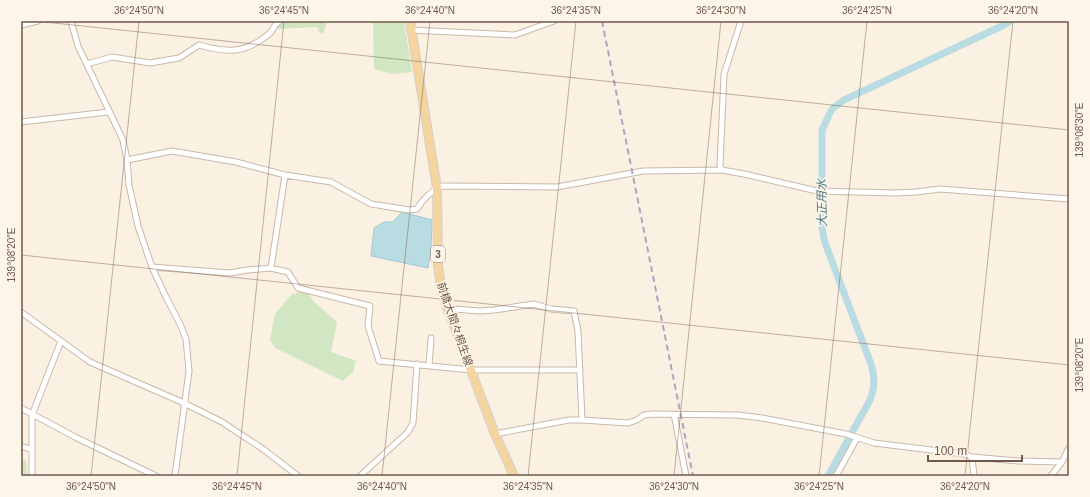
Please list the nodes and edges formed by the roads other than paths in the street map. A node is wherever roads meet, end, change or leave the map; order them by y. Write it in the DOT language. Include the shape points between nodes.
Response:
graph roads {
  1 [pos="38,21"];
  2 [pos="71,21"];
  3 [pos="280,21"];
  4 [pos="410,21"];
  5 [pos="554,21"];
  6 [pos="741,21"];
  7 [pos="21,25"];
  8 [pos="410,30"];
  9 [pos="87,64"];
  10 [pos="108,112"];
  11 [pos="21,122"];
  12 [pos="127,160"];
  13 [pos="722,170"];
  14 [pos="285,175"];
  15 [pos="437,188"];
  16 [pos="1069,199"];
  17 [pos="152,267"];
  18 [pos="271,268"];
  19 [pos="448,310"];
  20 [pos="21,312"];
  21 [pos="431,338"];
  22 [pos="61,341"];
  23 [pos="417,364"];
  24 [pos="429,366"];
  25 [pos="471,370"];
  26 [pos="580,370"];
  27 [pos="184,403"];
  28 [pos="21,408"];
  29 [pos="674,414"];
  30 [pos="32,415"];
  31 [pos="582,420"];
  32 [pos="495,434"];
  33 [pos="856,438"];
  34 [pos="21,446"];
  35 [pos="1069,448"];
  36 [pos="32,450"];
  37 [pos="972,457"];
  38 [pos="1062,462"];
  39 [pos="32,476"];
  40 [pos="156,476"];
  41 [pos="174,476"];
  42 [pos="298,476"];
  43 [pos="360,476"];
  44 [pos="514,476"];
  45 [pos="686,476"];
  46 [pos="836,476"];
  47 [pos="974,476"];
  48 [pos="1050,476"];
  1 -- 7 [label="street"];
  2 -- 9 [label="street"];
  3 -- 9 [label="street" via="274,24 271,32 258,43 240,50 218,50 199,44 179,58 150,63 112,57"];
  4 -- 8 [label="main road, 前橋大間々桐生線 / 3"];
  5 -- 8 [label="street" via="515,35"];
  6 -- 13 [label="street" via="724,74 720,166"];
  8 -- 15 [label="main road, 前橋大間々桐生線 / 3"];
  9 -- 10 [label="street"];
  10 -- 11 [label="street"];
  10 -- 12 [label="street" via="123,140"];
  12 -- 14 [label="street" via="172,151 236,162"];
  12 -- 17 [label="street" via="129,185 138,226"];
  13 -- 15 [label="street" via="643,171 557,187"];
  13 -- 16 [label="street" via="817,191 895,193 940,189"];
  14 -- 15 [label="street" via="331,182 371,204 409,210 417,209"];
  14 -- 18 [label="street"];
  15 -- 19 [label="main road, 前橋大間々桐生線 / 3" via="438,265"];
  17 -- 18 [label="street" via="230,273"];
  17 -- 27 [label="street" via="186,339 189,371"];
  18 -- 23 [label="street" via="288,272 298,288 370,306 368,326 379,361"];
  19 -- 25 [label="main road, 前橋大間々桐生線 / 3"];
  19 -- 26 [label="street" via="480,311 534,304 574,311"];
  20 -- 22 [label="street"];
  21 -- 24 [label="street"];
  22 -- 27 [label="street" via="90,362"];
  22 -- 30 [label="street"];
  23 -- 24 [label="street"];
  23 -- 43 [label="street" via="413,423 408,432"];
  24 -- 25 [label="street"];
  25 -- 26 [label="street"];
  25 -- 32 [label="main road, 前橋大間々桐生線 / 3"];
  26 -- 31 [label="street"];
  27 -- 41 [label="street"];
  27 -- 42 [label="street" via="222,422"];
  28 -- 30 [label="street"];
  29 -- 31 [label="street" via="648,414 628,423"];
  29 -- 33 [label="street" via="749,416"];
  29 -- 45 [label="street"];
  30 -- 36 [label="street"];
  30 -- 40 [label="street"];
  31 -- 32 [label="street" via="568,420"];
  32 -- 44 [label="main road, 前橋大間々桐生線 / 3"];
  33 -- 37 [label="street" via="874,443"];
  33 -- 46 [label="street"];
  34 -- 36 [label="street"];
  35 -- 38 [label="street"];
  36 -- 39 [label="street"];
  37 -- 38 [label="street"];
  37 -- 47 [label="street"];
  38 -- 48 [label="street"];
}
